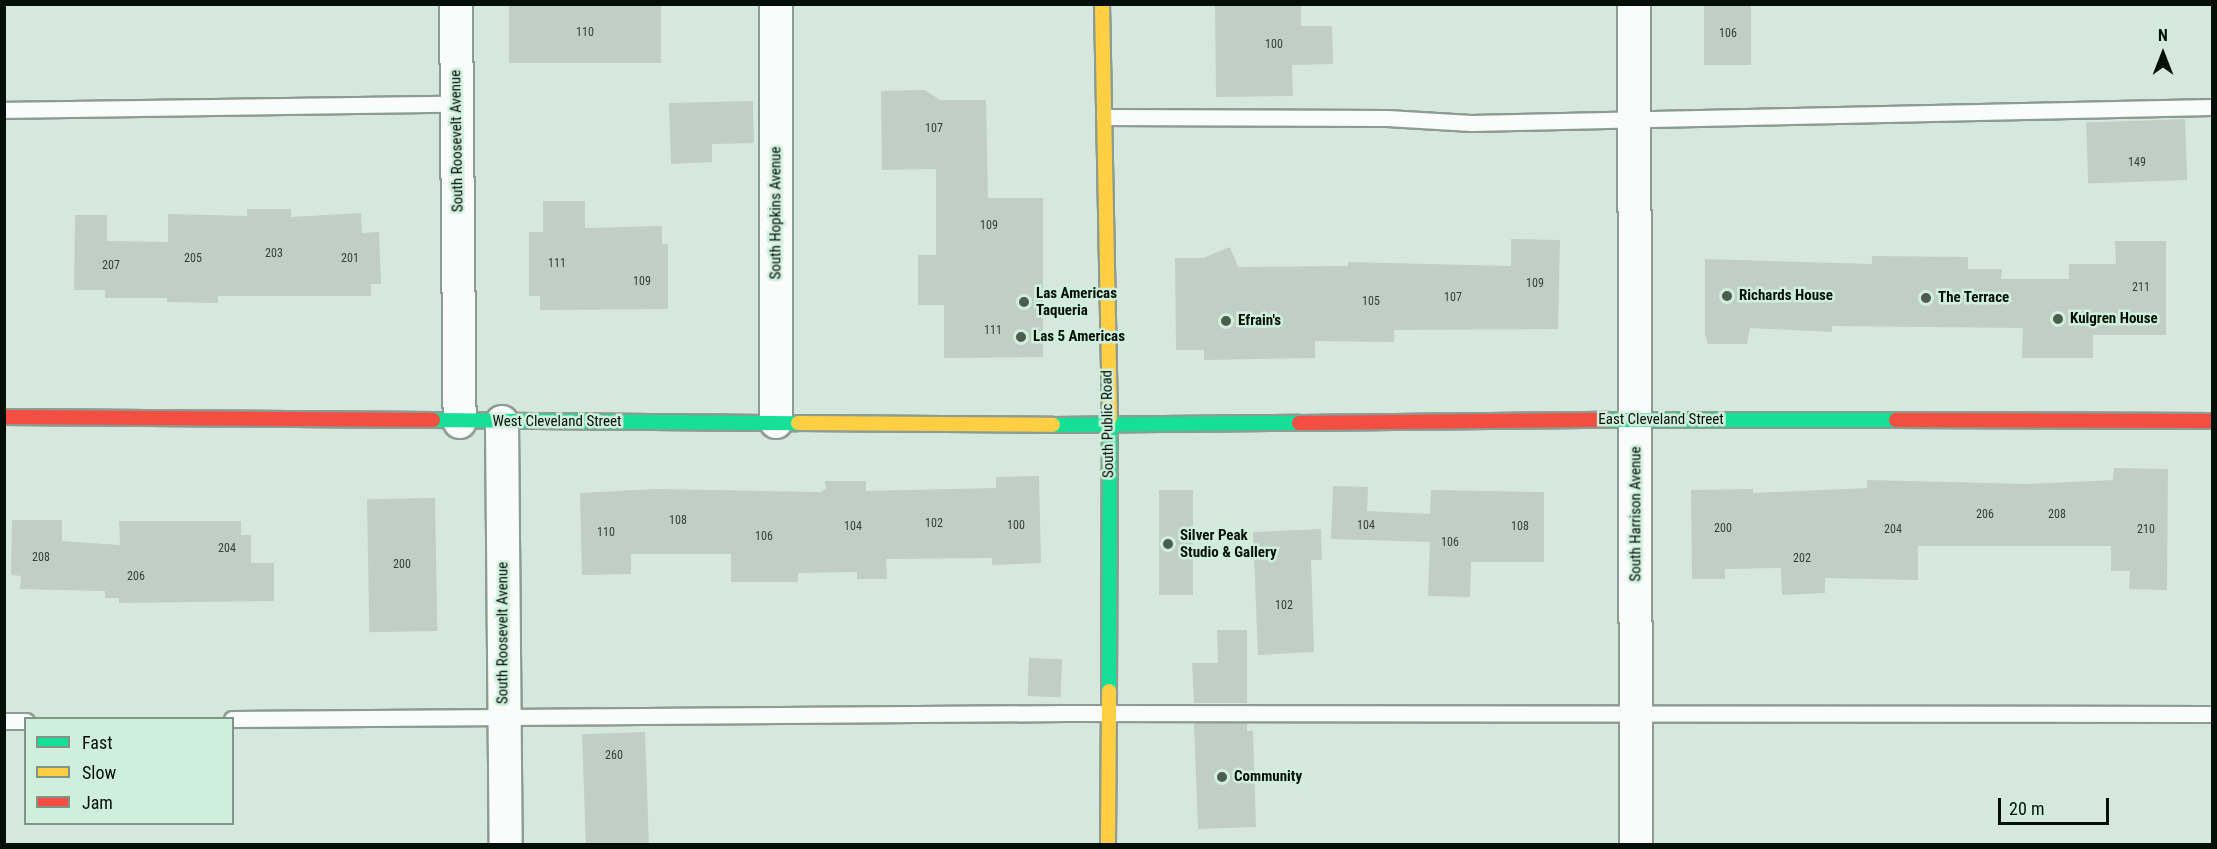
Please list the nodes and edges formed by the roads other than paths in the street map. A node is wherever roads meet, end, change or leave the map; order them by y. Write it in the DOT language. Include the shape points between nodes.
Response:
graph roads {
  1 [pos="456,4"];
  2 [pos="776,4"];
  3 [pos="1102,4"];
  4 [pos="1634,4"];
  5 [pos="457,104"];
  6 [pos="2212,107"];
  7 [pos="4,110"];
  8 [pos="1104,117"];
  9 [pos="1635,121"];
  10 [pos="4,417"];
  11 [pos="1636,420"];
  12 [pos="2212,421"];
  13 [pos="460,422"];
  14 [pos="502,422"];
  15 [pos="776,422"];
  16 [pos="1110,425"];
  17 [pos="1109,713"];
  18 [pos="1636,714"];
  19 [pos="2212,714"];
  20 [pos="504,717"];
  21 [pos="234,719"];
  22 [pos="4,721"];
  23 [pos="24,721"];
  24 [pos="506,844"];
  25 [pos="1108,844"];
  26 [pos="1636,844"];
  1 -- 5 [label="street, South Roosevelt Avenue"];
  2 -- 15 [label="street, South Hopkins Avenue"];
  3 -- 8 [label="street, South Public Road"];
  4 -- 9 [label="street, South Harrison Avenue"];
  5 -- 7 [label="lane"];
  5 -- 13 [label="street, South Roosevelt Avenue"];
  6 -- 9 [label="lane"];
  8 -- 9 [label="lane" via="1387,118 1471,123"];
  8 -- 16 [label="street, South Public Road"];
  9 -- 11 [label="street, South Harrison Avenue"];
  10 -- 13 [label="street, West Cleveland Street"];
  11 -- 12 [label="street, East Cleveland Street"];
  11 -- 16 [label="street, East Cleveland Street"];
  11 -- 18 [label="street, South Harrison Avenue"];
  13 -- 14 [label="street, West Cleveland Street"];
  14 -- 15 [label="street, West Cleveland Street"];
  14 -- 20 [label="street, South Roosevelt Avenue"];
  15 -- 16 [label="street, West Cleveland Street"];
  16 -- 17 [label="street, South Public Road"];
  17 -- 18 [label="lane"];
  17 -- 20 [label="lane"];
  17 -- 25 [label="street, South Public Road"];
  18 -- 19 [label="lane"];
  18 -- 26 [label="street, South Harrison Avenue"];
  20 -- 21 [label="lane"];
  20 -- 24 [label="street, South Roosevelt Avenue"];
  22 -- 23 [label="lane"];
}
